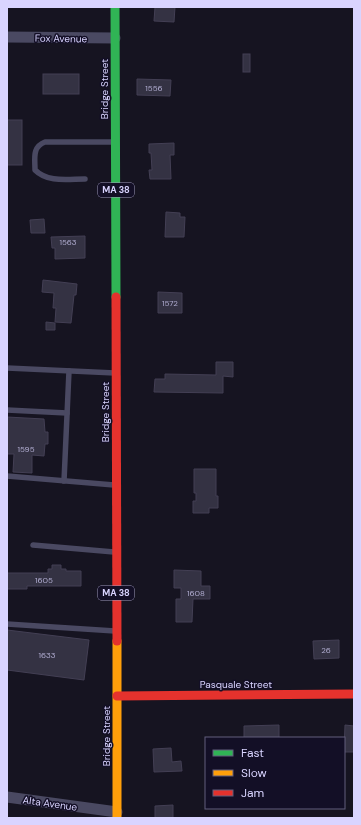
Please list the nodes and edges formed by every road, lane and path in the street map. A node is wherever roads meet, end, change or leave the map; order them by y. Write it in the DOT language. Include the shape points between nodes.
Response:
graph roads {
  1 [pos="115,7"];
  2 [pos="7,37"];
  3 [pos="115,38"];
  4 [pos="116,142"];
  5 [pos="85,179"];
  6 [pos="7,368"];
  7 [pos="70,371"];
  8 [pos="116,373"];
  9 [pos="7,410"];
  10 [pos="67,413"];
  11 [pos="7,476"];
  12 [pos="64,481"];
  13 [pos="116,486"];
  14 [pos="33,545"];
  15 [pos="116,552"];
  16 [pos="7,624"];
  17 [pos="117,631"];
  18 [pos="354,694"];
  19 [pos="117,696"];
  20 [pos="7,797"];
  21 [pos="117,815"];
  1 -- 3 [label="main road, Bridge Street / MA 38"];
  2 -- 3 [label="street, Fox Avenue"];
  3 -- 4 [label="main road, Bridge Street / MA 38"];
  4 -- 5 [label="lane" via="45,142 38,145 35,152 35,170 41,176 52,179"];
  4 -- 8 [label="main road, Bridge Street / MA 38"];
  6 -- 7 [label="lane"];
  7 -- 8 [label="lane"];
  7 -- 10 [label="lane"];
  8 -- 13 [label="main road, Bridge Street / MA 38"];
  9 -- 10 [label="lane"];
  10 -- 12 [label="lane"];
  11 -- 12 [label="lane"];
  12 -- 13 [label="lane"];
  13 -- 15 [label="main road, Bridge Street / MA 38"];
  14 -- 15 [label="lane"];
  15 -- 17 [label="main road, Bridge Street / MA 38"];
  16 -- 17 [label="lane"];
  17 -- 19 [label="main road, Bridge Street / MA 38"];
  18 -- 19 [label="main road, Pasquale Street"];
  19 -- 21 [label="main road, Bridge Street / MA 38"];
  20 -- 21 [label="street, Alta Avenue"];
}
